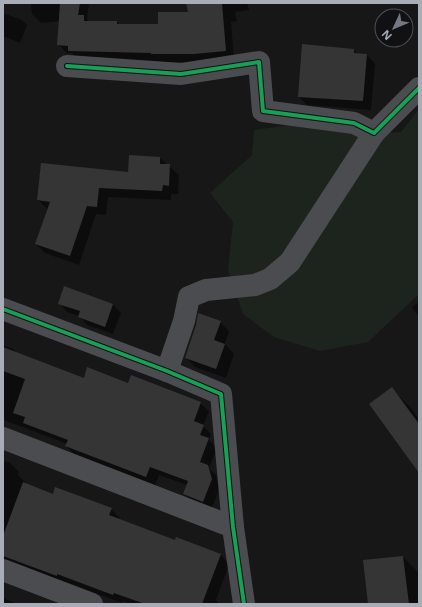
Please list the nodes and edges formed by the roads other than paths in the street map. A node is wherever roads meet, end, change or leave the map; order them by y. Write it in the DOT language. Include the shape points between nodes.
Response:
graph roads {
  1 [pos="67,66"];
  2 [pos="419,88"];
  3 [pos="374,133"];
  4 [pos="3,308"];
  5 [pos="167,371"];
  6 [pos="3,438"];
  7 [pos="233,527"];
  8 [pos="3,570"];
  9 [pos="49,596"];
  10 [pos="92,604"];
  11 [pos="244,604"];
  1 -- 3 [label="street" via="180,74 259,62 263,111 354,123"];
  2 -- 3 [label="street"];
  3 -- 5 [label="street" via="290,262 270,279 255,285 206,290 189,297 184,321"];
  4 -- 5 [label="street"];
  5 -- 7 [label="street" via="221,394"];
  6 -- 7 [label="street"];
  7 -- 11 [label="street"];
  8 -- 9 [label="street"];
  9 -- 10 [label="street"];
}
